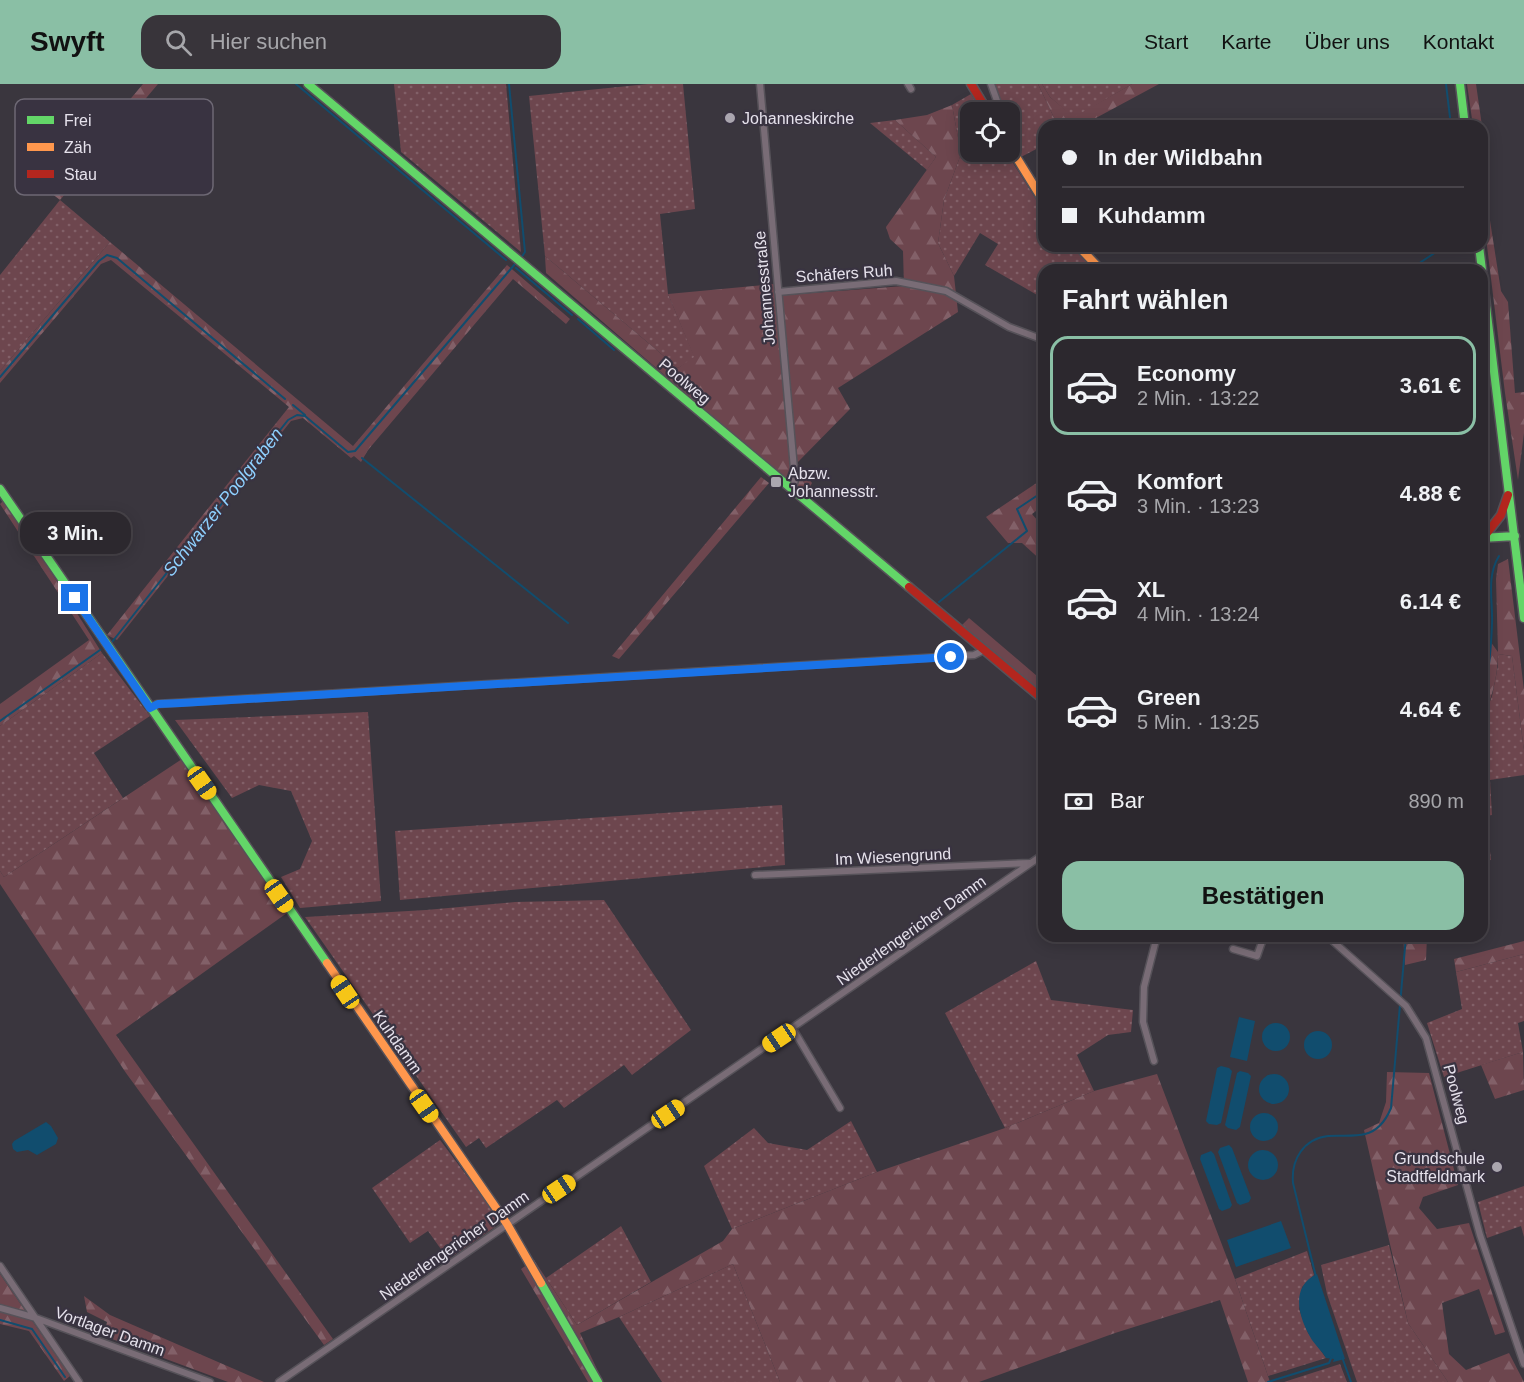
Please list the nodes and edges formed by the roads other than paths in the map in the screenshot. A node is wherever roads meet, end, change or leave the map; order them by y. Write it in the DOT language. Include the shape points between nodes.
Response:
graph roads {
  1 [pos="308,84"];
  2 [pos="760,84"];
  3 [pos="971,84"];
  4 [pos="990,84"];
  5 [pos="1460,84"];
  6 [pos="982,102"];
  7 [pos="997,102"];
  8 [pos="1464,120"];
  9 [pos="1019,162"];
  10 [pos="1038,192"];
  11 [pos="1084,252"];
  12 [pos="1095,264"];
  13 [pos="778,292"];
  14 [pos="1488,319"];
  15 [pos="1038,338"];
  16 [pos="0,489"];
  17 [pos="792,490"];
  18 [pos="1510,491"];
  19 [pos="1488,531"];
  20 [pos="1519,536"];
  21 [pos="1488,538"];
  22 [pos="1524,563"];
  23 [pos="1520,580"];
  24 [pos="1524,618"];
  25 [pos="984,650"];
  26 [pos="1038,695"];
  27 [pos="150,708"];
  28 [pos="1038,858"];
  29 [pos="1031,863"];
  30 [pos="755,875"];
  31 [pos="1155,942"];
  32 [pos="1262,942"];
  33 [pos="1334,942"];
  34 [pos="1233,949"];
  35 [pos="793,1029"];
  36 [pos="1154,1061"];
  37 [pos="840,1108"];
  38 [pos="507,1224"];
  39 [pos="0,1266"];
  40 [pos="0,1308"];
  41 [pos="36,1318"];
  42 [pos="1524,1364"];
  43 [pos="79,1382"];
  44 [pos="210,1382"];
  45 [pos="279,1382"];
  46 [pos="598,1382"];
  1 -- 17 [label="street, Poolweg"];
  2 -- 13 [label="street, Johannesstraße"];
  3 -- 6 [label="street"];
  4 -- 7 [label="street"];
  5 -- 8 [label="street"];
  9 -- 10 [label="street"];
  11 -- 12 [label="street"];
  13 -- 15 [label="street, Schäfers Ruh" via="896,282 946,291 1009,327"];
  13 -- 17 [label="street, Johannesstraße" via="795,480"];
  14 -- 18 [label="street"];
  16 -- 27 [label="street, Kuhdamm"];
  17 -- 25 [label="street, Poolweg"];
  18 -- 19 [label="street" via="1501,515"];
  18 -- 20 [label="street"];
  20 -- 21 [label="street"];
  20 -- 23 [label="street"];
  22 -- 23 [label="street"];
  23 -- 24 [label="street"];
  25 -- 26 [label="street, Poolweg"];
  25 -- 27 [label="street" via="974,655 158,704"];
  27 -- 38 [label="street, Kuhdamm"];
  28 -- 29 [label="street, Niederlengericher Damm"];
  29 -- 30 [label="street, Im Wiesengrund"];
  29 -- 35 [label="street, Niederlengericher Damm"];
  31 -- 36 [label="street" via="1144,987 1143,1022"];
  32 -- 34 [label="street" via="1257,956"];
  33 -- 42 [label="street, Poolweg" via="1406,1006 1426,1038 1480,1235"];
  35 -- 37 [label="street"];
  35 -- 38 [label="street, Niederlengericher Damm"];
  38 -- 45 [label="street, Niederlengericher Damm"];
  38 -- 46 [label="street, Kuhdamm"];
  39 -- 41 [label="street"];
  40 -- 41 [label="street, Vortlager Damm"];
  41 -- 43 [label="street"];
  41 -- 44 [label="street, Vortlager Damm"];
}
